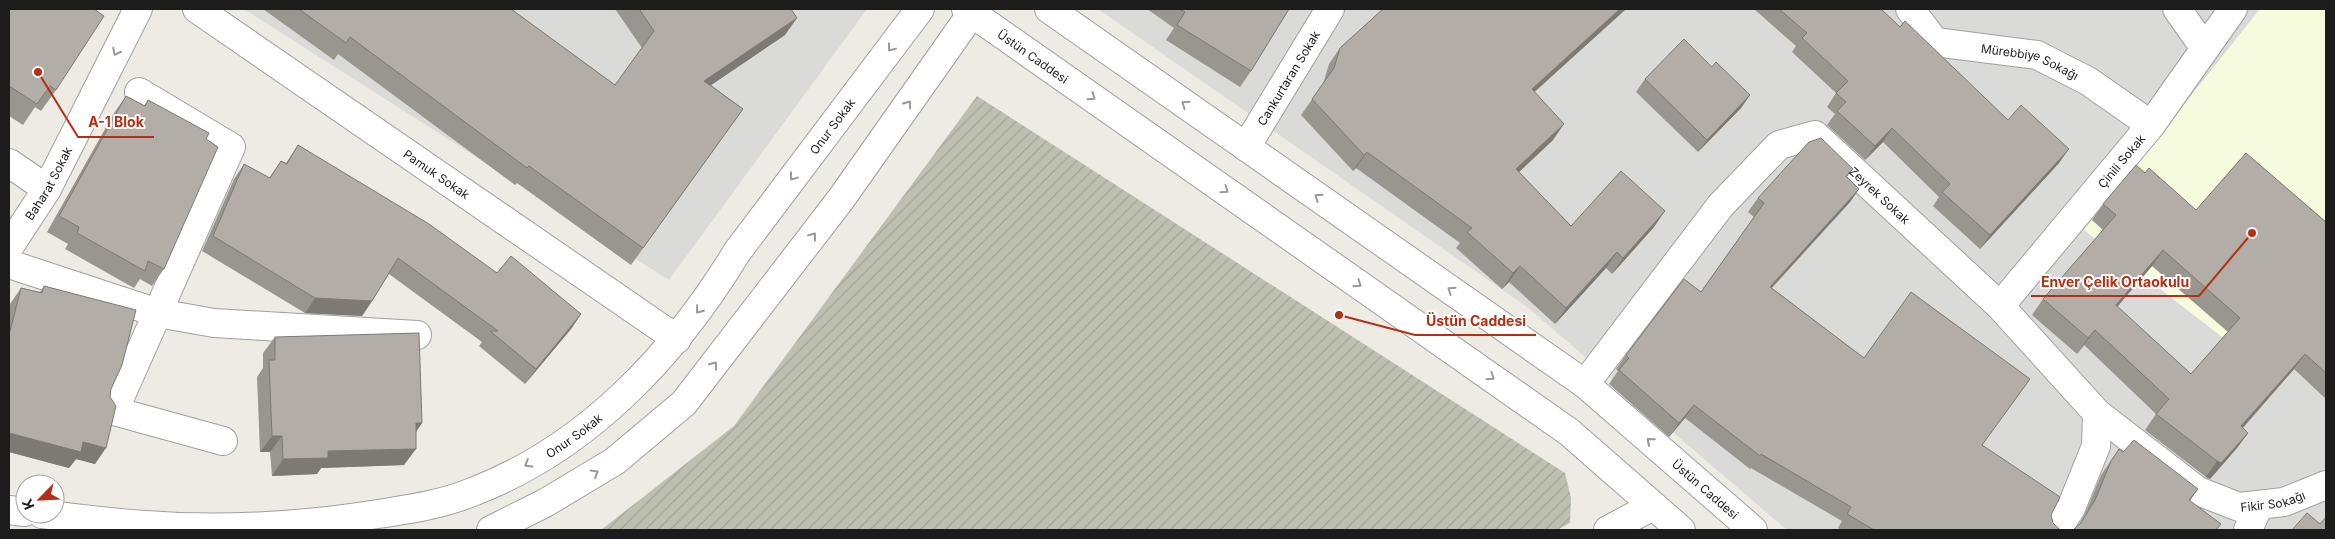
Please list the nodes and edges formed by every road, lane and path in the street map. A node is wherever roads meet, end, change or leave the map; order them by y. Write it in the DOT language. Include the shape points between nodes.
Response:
graph roads {
  1 [pos="138,9"];
  2 [pos="197,9"];
  3 [pos="920,9"];
  4 [pos="1049,9"];
  5 [pos="1330,9"];
  6 [pos="1910,9"];
  7 [pos="2177,9"];
  8 [pos="2233,9"];
  9 [pos="969,11"];
  10 [pos="2204,47"];
  11 [pos="139,92"];
  12 [pos="2151,125"];
  13 [pos="1246,147"];
  14 [pos="9,163"];
  15 [pos="47,189"];
  16 [pos="9,248"];
  17 [pos="9,264"];
  18 [pos="2000,306"];
  19 [pos="158,314"];
  20 [pos="417,335"];
  21 [pos="677,339"];
  22 [pos="1585,384"];
  23 [pos="2096,414"];
  24 [pos="222,441"];
  25 [pos="2326,485"];
  26 [pos="2259,505"];
  27 [pos="1653,506"];
  28 [pos="65,517"];
  29 [pos="491,530"];
  30 [pos="1608,530"];
  31 [pos="1681,530"];
  32 [pos="1753,530"];
  33 [pos="2057,530"];
  34 [pos="2248,530"];
  1 -- 15 [label="street, Baharat Sokak, one-way"];
  2 -- 21 [label="street, Pamuk Sokak"];
  3 -- 21 [label="street, Onur Sokak, one-way" via="737,252 711,295"];
  13 -- 4 [label="street, Üstün Caddesi, one-way"];
  5 -- 13 [label="street, Cankurtaran Sokak"];
  6 -- 12 [label="street, Mürebbiye Sokağı" via="1935,42 2037,55 2088,81"];
  7 -- 10 [label="street"];
  8 -- 10 [label="street, Çinili Sokak"];
  9 -- 27 [label="street, Üstün Caddesi, one-way" via="1569,432"];
  29 -- 9 [label="street, one-way" via="545,503 615,461 684,403 840,199"];
  10 -- 12 [label="street, Çinili Sokak"];
  11 -- 19 [label="street" via="231,147"];
  12 -- 18 [label="street, Çinili Sokak"];
  22 -- 13 [label="street, Üstün Caddesi, one-way"];
  14 -- 15 [label="street"];
  15 -- 16 [label="street, Baharat Sokak"];
  17 -- 19 [label="street"];
  18 -- 22 [label="street, Zeyrek Sokak" via="1815,135 1779,145 1721,205"];
  18 -- 23 [label="street, Zeyrek Sokak"];
  19 -- 20 [label="street" via="214,323"];
  19 -- 24 [label="street" via="114,411"];
  21 -- 28 [label="street, Onur Sokak, one-way" via="625,394 577,434 519,470 475,492 428,506 339,520 254,527 147,526"];
  32 -- 22 [label="street, Üstün Caddesi, one-way"];
  23 -- 26 [label="street, Fikir Sokağı" via="2198,491 2239,507"];
  23 -- 33 [label="street" via="2096,446 2071,508"];
  25 -- 26 [label="street, Fikir Sokağı" via="2284,502"];
  26 -- 34 [label="street"];
  27 -- 30 [label="street"];
  27 -- 31 [label="street, Üstün Caddesi"];
}
